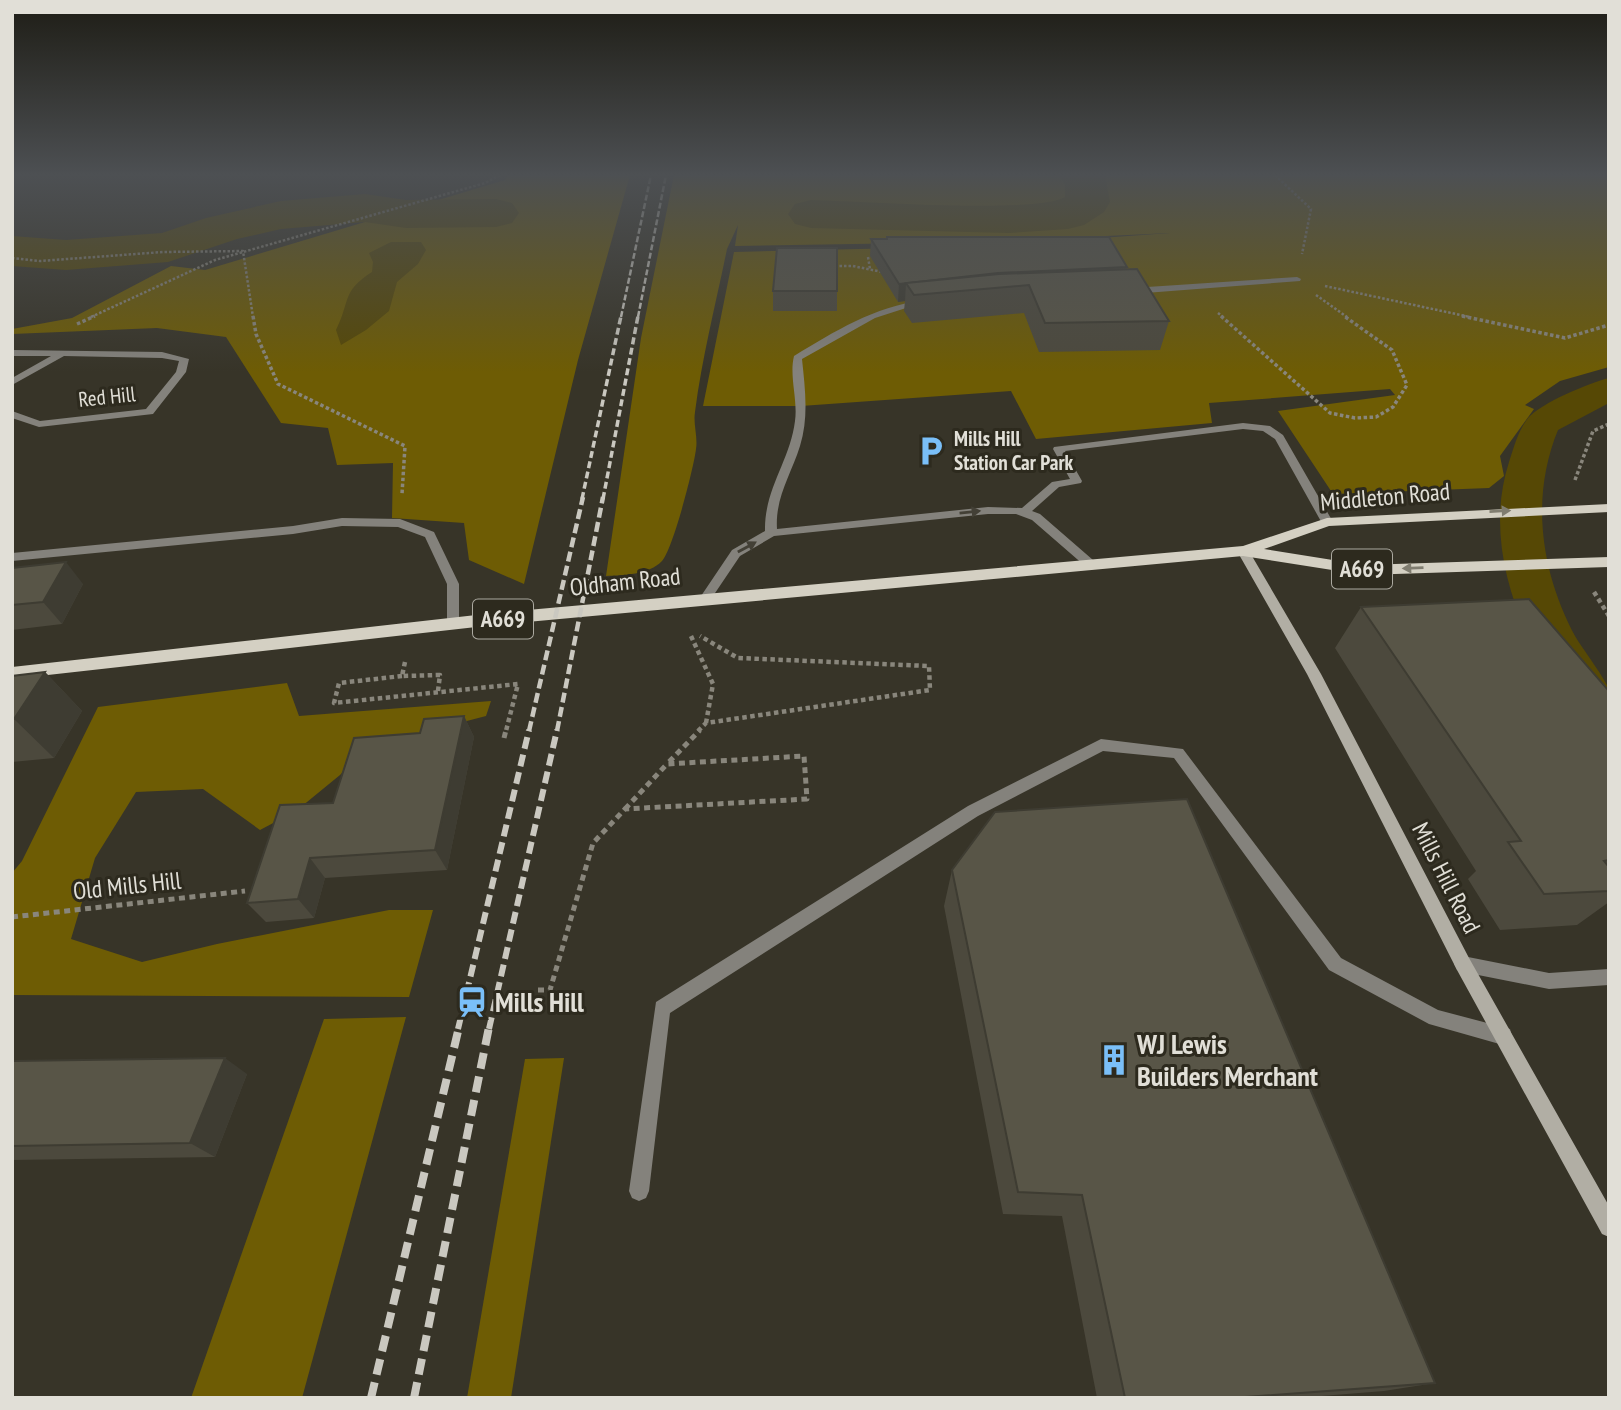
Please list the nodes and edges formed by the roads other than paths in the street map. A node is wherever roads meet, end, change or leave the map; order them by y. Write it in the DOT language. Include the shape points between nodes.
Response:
graph roads {
  1 [pos="1297,279"];
  2 [pos="1124,291"];
  3 [pos="932,302"];
  4 [pos="12,353"];
  5 [pos="64,353"];
  6 [pos="12,382"];
  7 [pos="12,414"];
  8 [pos="1609,508"];
  9 [pos="1026,511"];
  10 [pos="1327,522"];
  11 [pos="771,533"];
  12 [pos="1243,551"];
  13 [pos="12,557"];
  14 [pos="1609,562"];
  15 [pos="1089,563"];
  16 [pos="705,599"];
  17 [pos="453,624"];
  18 [pos="12,673"];
  19 [pos="1463,964"];
  20 [pos="1609,977"];
  21 [pos="1503,1036"];
  22 [pos="639,1191"];
  23 [pos="1609,1227"];
  1 -- 2 [label="street"];
  3 -- 11 [label="street" via="906,304 858,320 797,358 802,406 799,431 772,498"];
  4 -- 5 [label="street"];
  5 -- 6 [label="street"];
  5 -- 7 [label="street, Red Hill" via="184,359 181,372 149,412 38,424"];
  10 -- 8 [label="main road, Middleton Road / A669, one-way"];
  9 -- 10 [label="street" via="1056,484 1077,481 1058,449 1244,426 1266,428 1279,437"];
  11 -- 9 [label="street, one-way" via="981,510"];
  9 -- 15 [label="street"];
  10 -- 12 [label="main road, Middleton Road / A669"];
  16 -- 11 [label="street, one-way" via="736,553"];
  14 -- 12 [label="main road, A669, one-way" via="1364,570"];
  12 -- 15 [label="main road, Oldham Road / A669"];
  12 -- 19 [label="street, Mills Hill Road" via="1314,674"];
  13 -- 17 [label="street" via="342,522 400,523 430,535 453,584"];
  15 -- 16 [label="main road, Oldham Road / A669"];
  16 -- 17 [label="main road, Oldham Road / A669"];
  17 -- 18 [label="main road, Oldham Road / A669"];
  19 -- 20 [label="street" via="1549,981"];
  19 -- 21 [label="street, Mills Hill Road"];
  21 -- 22 [label="street" via="1435,1018 1335,964 1178,753 1101,745 973,811 662,1007"];
  21 -- 23 [label="street, Mills Hill Road"];
}
